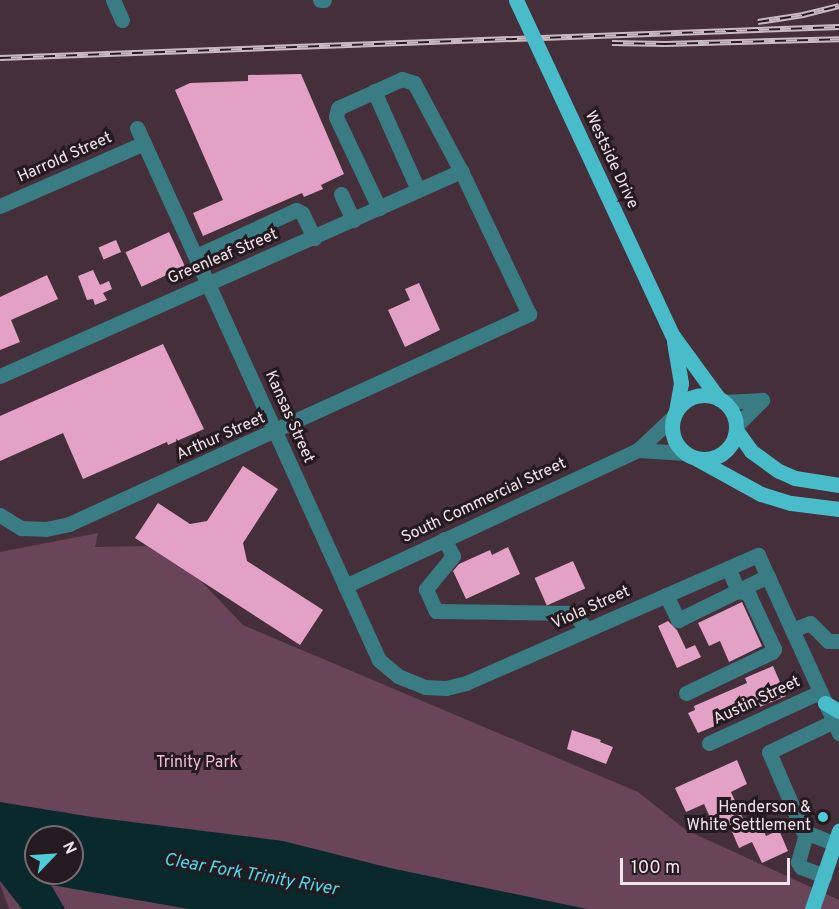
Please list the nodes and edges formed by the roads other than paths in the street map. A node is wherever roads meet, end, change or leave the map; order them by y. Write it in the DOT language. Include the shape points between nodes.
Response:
graph roads {
  1 [pos="113,0"];
  2 [pos="516,0"];
  3 [pos="122,20"];
  4 [pos="374,91"];
  5 [pos="137,128"];
  6 [pos="144,143"];
  7 [pos="461,171"];
  8 [pos="418,190"];
  9 [pos="341,194"];
  10 [pos="0,206"];
  11 [pos="379,208"];
  12 [pos="353,220"];
  13 [pos="314,238"];
  14 [pos="196,256"];
  15 [pos="208,282"];
  16 [pos="673,336"];
  17 [pos="0,376"];
  18 [pos="722,400"];
  19 [pos="675,413"];
  20 [pos="736,428"];
  21 [pos="276,432"];
  22 [pos="638,450"];
  23 [pos="690,456"];
  24 [pos="839,485"];
  25 [pos="839,509"];
  26 [pos="0,515"];
  27 [pos="444,539"];
  28 [pos="728,568"];
  29 [pos="768,576"];
  30 [pos="345,586"];
  31 [pos="738,591"];
  32 [pos="666,595"];
  33 [pos="783,609"];
  34 [pos="760,620"];
  35 [pos="586,629"];
  36 [pos="794,634"];
  37 [pos="839,641"];
  38 [pos="774,649"];
  39 [pos="438,688"];
  40 [pos="686,693"];
  41 [pos="831,712"];
  42 [pos="709,743"];
  43 [pos="806,834"];
  44 [pos="836,845"];
  45 [pos="824,876"];
  46 [pos="814,905"];
  1 -- 3 [label="street"];
  2 -- 16 [label="main road, Westside Drive, bridge"];
  4 -- 7 [label="street" via="402,79 414,83"];
  4 -- 8 [label="street"];
  4 -- 11 [label="street" via="338,108 336,117"];
  5 -- 6 [label="street, Kansas Street"];
  6 -- 10 [label="street, Harrold Street"];
  6 -- 14 [label="street, Kansas Street"];
  7 -- 8 [label="street, Greenleaf Street"];
  7 -- 21 [label="street, Arthur Street" via="529,314"];
  8 -- 11 [label="street, Greenleaf Street"];
  9 -- 12 [label="street"];
  11 -- 12 [label="street, Greenleaf Street"];
  12 -- 13 [label="street, Greenleaf Street"];
  13 -- 14 [label="street" via="302,213 296,210"];
  13 -- 15 [label="street, Greenleaf Street"];
  14 -- 15 [label="street, Kansas Street"];
  15 -- 17 [label="street, Greenleaf Street"];
  15 -- 21 [label="street, Kansas Street"];
  16 -- 18 [label="main road, Westside Drive"];
  16 -- 19 [label="main road, Westside Drive" via="681,383"];
  18 -- 19 [label="main road" via="696,395"];
  18 -- 20 [label="main road" via="730,408"];
  18 -- 20 [label="street" via="762,400"];
  19 -- 22 [label="street, South Commercial Street"];
  19 -- 23 [label="main road" via="673,437"];
  20 -- 23 [label="main road" via="730,447 722,454 712,458"];
  20 -- 24 [label="main road" via="751,451 778,471 795,478"];
  21 -- 26 [label="street, Arthur Street" via="69,524 46,529 21,528"];
  21 -- 30 [label="street, Kansas Street"];
  22 -- 23 [label="street, South Commercial Street"];
  22 -- 27 [label="street, South Commercial Street"];
  23 -- 25 [label="main road" via="761,494 791,503"];
  27 -- 30 [label="street, South Commercial Street"];
  27 -- 35 [label="street" via="453,556 426,589 436,611 574,613"];
  28 -- 29 [label="street, Viola Street" via="758,555"];
  28 -- 31 [label="street"];
  28 -- 32 [label="street, Viola Street"];
  29 -- 31 [label="street"];
  29 -- 33 [label="street"];
  30 -- 39 [label="street, Kansas Street" via="379,660 398,676"];
  31 -- 32 [label="street" via="678,620"];
  31 -- 34 [label="street" via="748,593"];
  32 -- 35 [label="street, Viola Street"];
  33 -- 34 [label="street"];
  33 -- 36 [label="street"];
  34 -- 38 [label="street"];
  35 -- 39 [label="street, Viola Street" via="466,683"];
  36 -- 37 [label="street" via="810,623 828,641"];
  36 -- 38 [label="street"];
  36 -- 41 [label="street"];
  38 -- 40 [label="street"];
  41 -- 42 [label="street, Austin Street"];
  41 -- 43 [label="street" via="769,752"];
  43 -- 44 [label="street"];
  43 -- 45 [label="street" via="798,862"];
  44 -- 45 [label="main road"];
  45 -- 46 [label="main road"];
}
